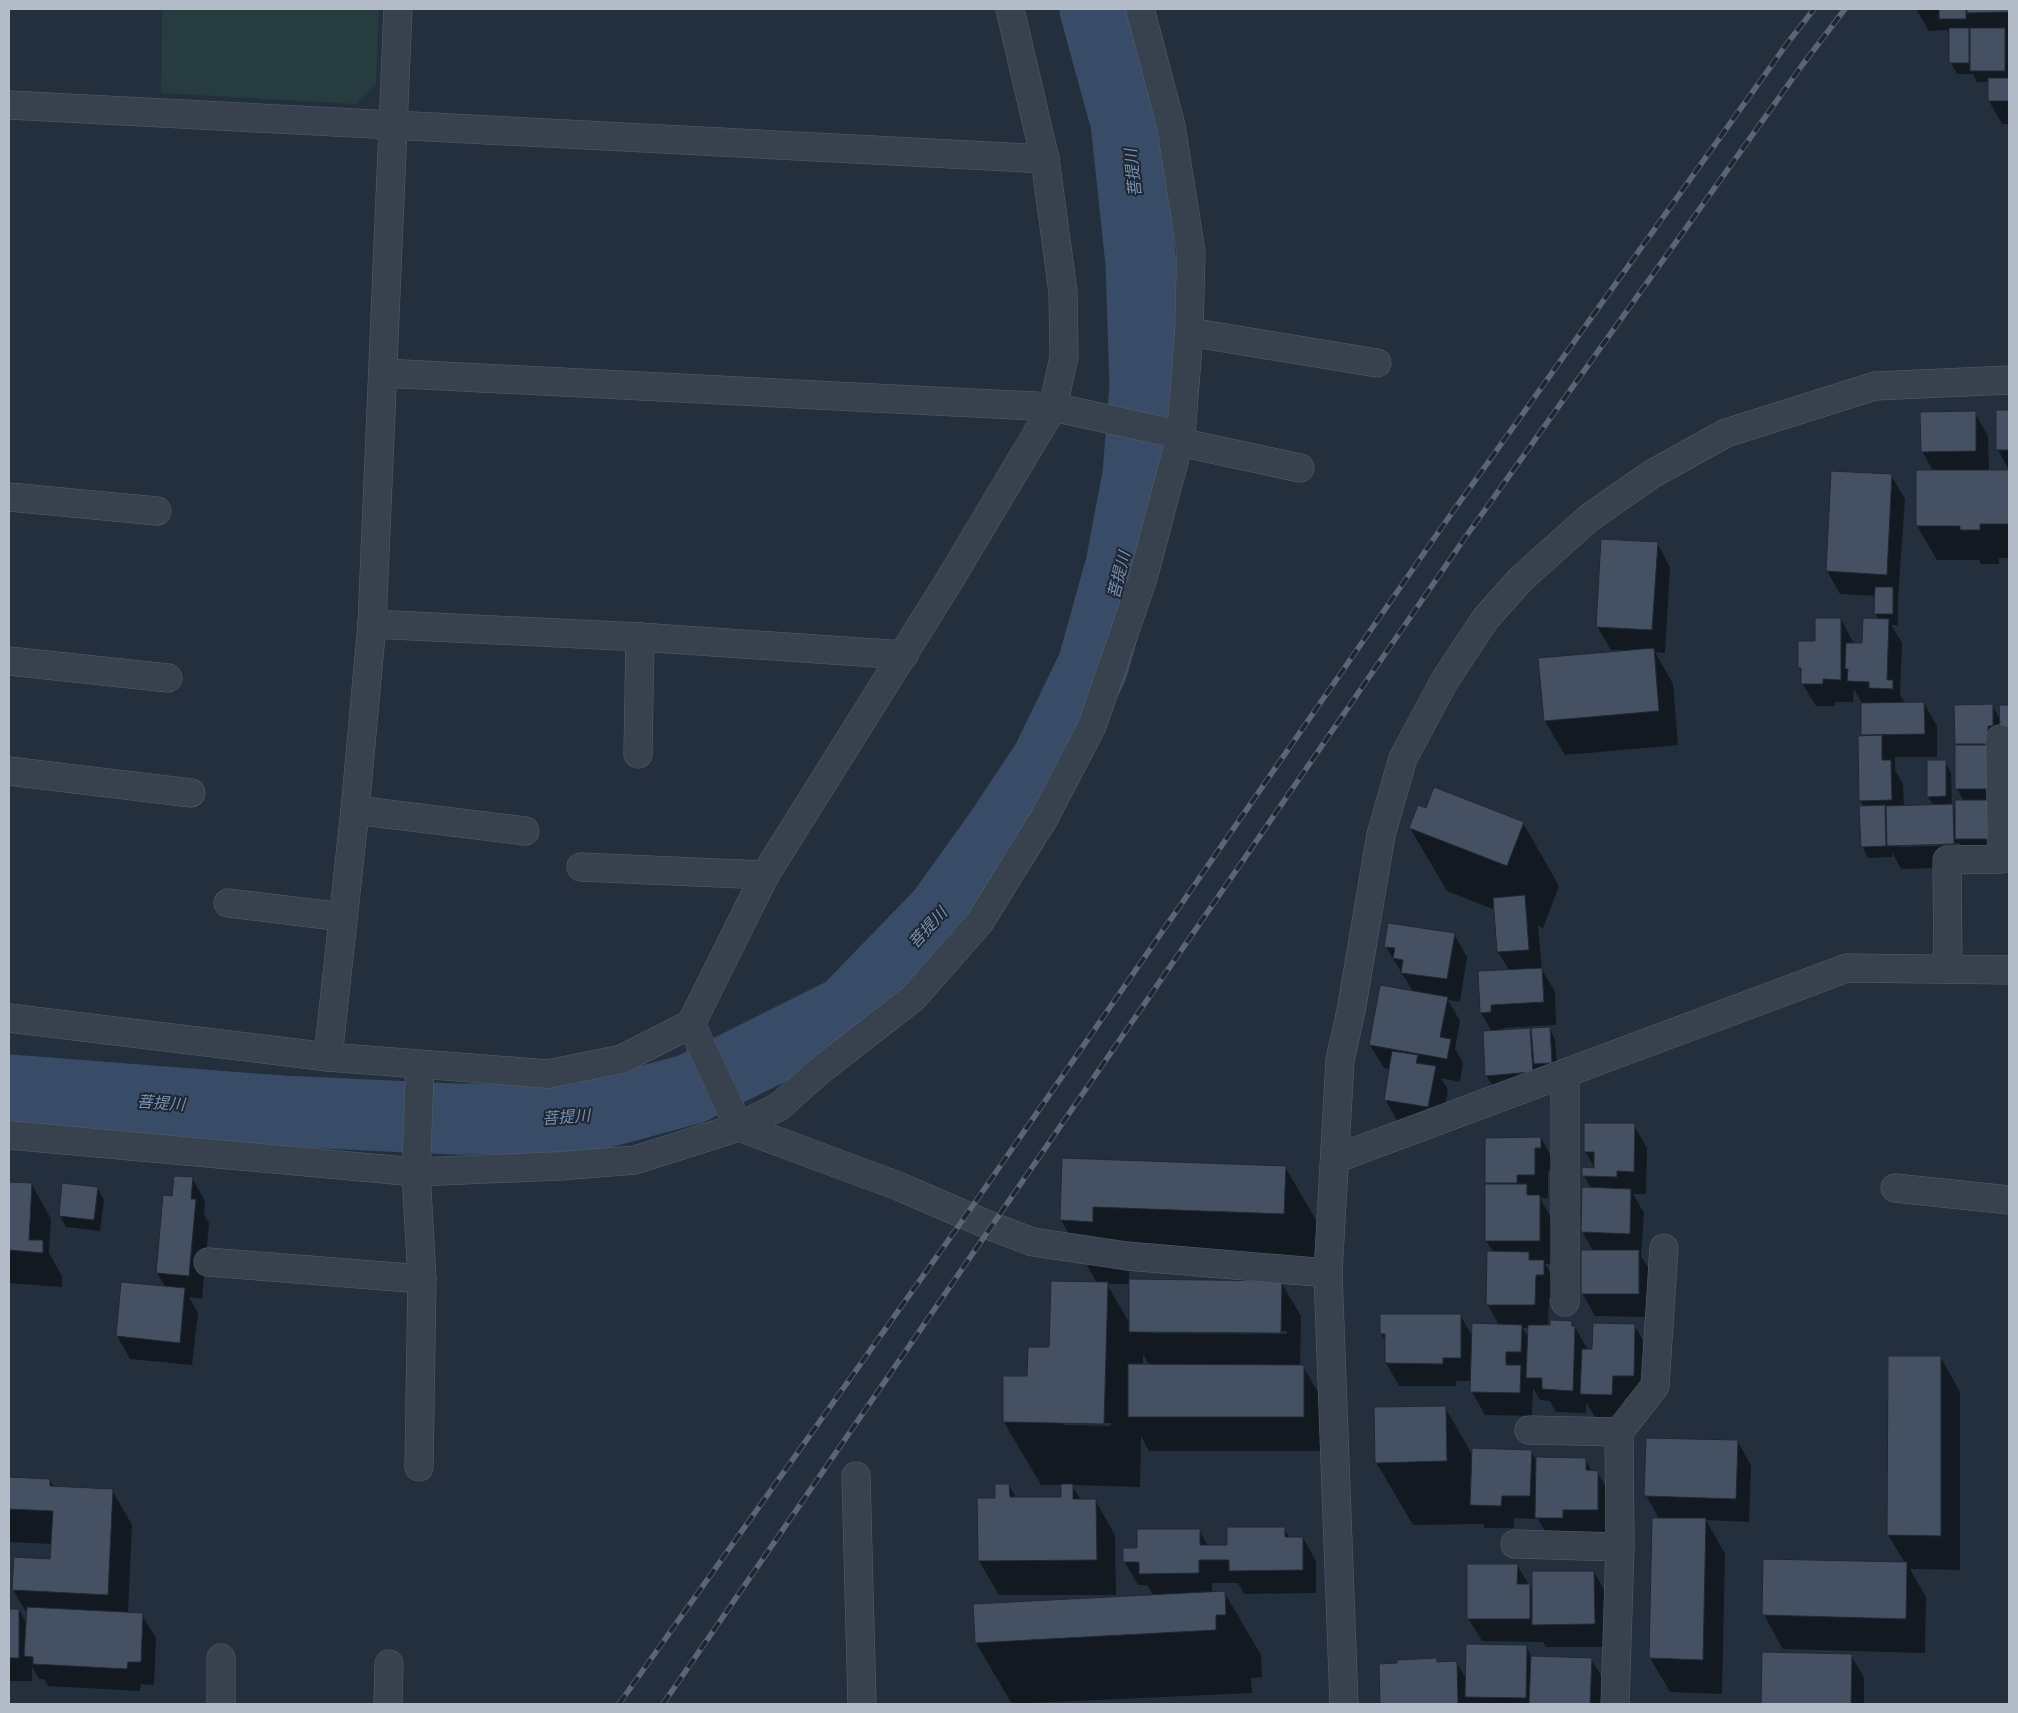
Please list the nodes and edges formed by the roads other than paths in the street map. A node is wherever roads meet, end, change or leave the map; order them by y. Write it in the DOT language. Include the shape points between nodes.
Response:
graph roads {
  1 [pos="398,9"];
  2 [pos="1010,9"];
  3 [pos="1140,9"];
  4 [pos="9,105"];
  5 [pos="392,126"];
  6 [pos="1045,159"];
  7 [pos="1190,332"];
  8 [pos="1377,363"];
  9 [pos="384,373"];
  10 [pos="2009,380"];
  11 [pos="1053,407"];
  12 [pos="1176,437"];
  13 [pos="1300,468"];
  14 [pos="9,497"];
  15 [pos="157,510"];
  16 [pos="372,624"];
  17 [pos="640,637"];
  18 [pos="904,654"];
  19 [pos="9,661"];
  20 [pos="168,678"];
  21 [pos="2000,739"];
  22 [pos="638,754"];
  23 [pos="9,771"];
  24 [pos="191,793"];
  25 [pos="355,810"];
  26 [pos="525,831"];
  27 [pos="581,867"];
  28 [pos="765,875"];
  29 [pos="228,903"];
  30 [pos="343,917"];
  31 [pos="1948,969"];
  32 [pos="2009,970"];
  33 [pos="9,1018"];
  34 [pos="695,1033"];
  35 [pos="328,1057"];
  36 [pos="1565,1073"];
  37 [pos="419,1077"];
  38 [pos="737,1122"];
  39 [pos="9,1135"];
  40 [pos="1335,1159"];
  41 [pos="416,1166"];
  42 [pos="1895,1188"];
  43 [pos="2009,1200"];
  44 [pos="1664,1248"];
  45 [pos="208,1262"];
  46 [pos="1328,1273"];
  47 [pos="422,1279"];
  48 [pos="1565,1302"];
  49 [pos="1529,1430"];
  50 [pos="1619,1432"];
  51 [pos="419,1467"];
  52 [pos="856,1476"];
  53 [pos="1515,1544"];
  54 [pos="1620,1547"];
  55 [pos="221,1658"];
  56 [pos="389,1664"];
  57 [pos="221,1704"];
  58 [pos="388,1704"];
  59 [pos="862,1704"];
  60 [pos="1344,1704"];
  61 [pos="1615,1704"];
  1 -- 5 [label="street"];
  2 -- 6 [label="street"];
  3 -- 7 [label="street" via="1173,136 1191,252"];
  4 -- 5 [label="street"];
  5 -- 6 [label="street"];
  5 -- 9 [label="street"];
  6 -- 11 [label="street" via="1064,292 1064,357"];
  7 -- 8 [label="street"];
  7 -- 12 [label="street"];
  9 -- 11 [label="street"];
  9 -- 16 [label="street"];
  10 -- 40 [label="street" via="1875,386 1726,433 1652,474 1589,518 1521,578 1486,618 1445,680 1403,758 1381,835 1340,1060"];
  11 -- 12 [label="street"];
  11 -- 18 [label="street"];
  12 -- 13 [label="street"];
  12 -- 38 [label="street" via="1142,578 1092,726 1044,818 979,923 913,998 818,1071 780,1106"];
  14 -- 15 [label="street"];
  16 -- 17 [label="street"];
  16 -- 25 [label="street"];
  17 -- 18 [label="street"];
  17 -- 22 [label="street"];
  18 -- 28 [label="street"];
  19 -- 20 [label="street"];
  21 -- 31 [label="street" via="2002,858 1947,860"];
  23 -- 24 [label="street"];
  25 -- 26 [label="street"];
  25 -- 30 [label="street"];
  27 -- 28 [label="street"];
  28 -- 34 [label="street"];
  29 -- 30 [label="street"];
  30 -- 35 [label="street"];
  31 -- 32 [label="street"];
  31 -- 36 [label="street" via="1847,968"];
  33 -- 35 [label="street"];
  34 -- 37 [label="street" via="622,1059 548,1074"];
  34 -- 38 [label="street"];
  35 -- 37 [label="street"];
  36 -- 40 [label="street"];
  36 -- 48 [label="street"];
  37 -- 41 [label="street"];
  38 -- 41 [label="street" via="635,1160 560,1166"];
  38 -- 46 [label="street" via="1034,1242 1127,1256"];
  39 -- 41 [label="street"];
  40 -- 46 [label="street"];
  41 -- 47 [label="street"];
  42 -- 43 [label="street"];
  44 -- 50 [label="street" via="1655,1386"];
  45 -- 47 [label="street"];
  46 -- 60 [label="street"];
  47 -- 51 [label="street"];
  49 -- 50 [label="street"];
  50 -- 54 [label="street"];
  52 -- 59 [label="street"];
  53 -- 54 [label="street"];
  54 -- 61 [label="street"];
  55 -- 57 [label="street"];
  56 -- 58 [label="street"];
}
